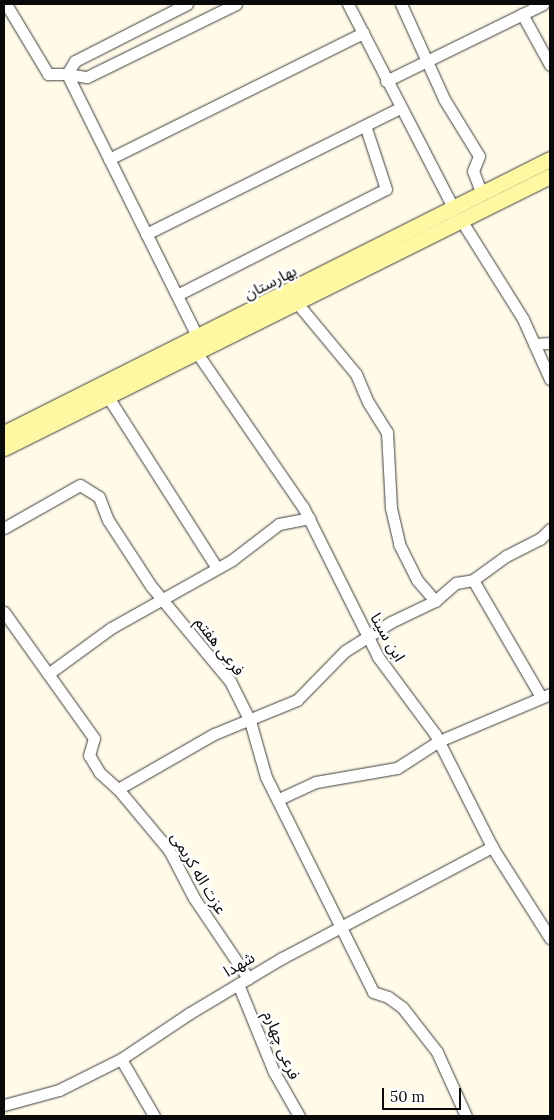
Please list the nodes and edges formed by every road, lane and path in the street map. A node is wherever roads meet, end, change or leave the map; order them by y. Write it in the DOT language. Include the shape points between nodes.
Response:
graph roads {
  1 [pos="8,4"];
  2 [pos="187,4"];
  3 [pos="236,4"];
  4 [pos="348,4"];
  5 [pos="401,4"];
  6 [pos="543,4"];
  7 [pos="522,14"];
  8 [pos="363,33"];
  9 [pos="426,61"];
  10 [pos="550,65"];
  11 [pos="67,74"];
  12 [pos="386,81"];
  13 [pos="400,108"];
  14 [pos="365,125"];
  15 [pos="109,159"];
  16 [pos="550,159"];
  17 [pos="550,176"];
  18 [pos="531,178"];
  19 [pos="482,194"];
  20 [pos="458,215"];
  21 [pos="146,234"];
  22 [pos="177,296"];
  23 [pos="297,303"];
  24 [pos="550,343"];
  25 [pos="534,344"];
  26 [pos="198,345"];
  27 [pos="550,379"];
  28 [pos="108,397"];
  29 [pos="4,433"];
  30 [pos="4,448"];
  31 [pos="309,518"];
  32 [pos="4,528"];
  33 [pos="550,529"];
  34 [pos="217,568"];
  35 [pos="473,580"];
  36 [pos="161,598"];
  37 [pos="436,601"];
  38 [pos="4,612"];
  39 [pos="368,638"];
  40 [pos="48,674"];
  41 [pos="546,696"];
  42 [pos="250,721"];
  43 [pos="439,741"];
  44 [pos="118,789"];
  45 [pos="279,799"];
  46 [pos="492,847"];
  47 [pos="338,928"];
  48 [pos="550,938"];
  49 [pos="243,981"];
  50 [pos="121,1059"];
  51 [pos="4,1105"];
  52 [pos="154,1116"];
  53 [pos="299,1116"];
  54 [pos="466,1116"];
  1 -- 11 [label="street" via="48,74"];
  2 -- 11 [label="street" via="75,61"];
  3 -- 11 [label="street" via="87,77"];
  4 -- 8 [label="street"];
  5 -- 9 [label="street"];
  6 -- 7 [label="street"];
  7 -- 9 [label="street"];
  7 -- 10 [label="street"];
  8 -- 12 [label="street"];
  8 -- 15 [label="street"];
  9 -- 12 [label="street"];
  9 -- 19 [label="street" via="444,99 479,156 473,171"];
  11 -- 15 [label="street, ابن سینا"];
  12 -- 13 [label="street"];
  13 -- 14 [label="street"];
  13 -- 20 [label="street"];
  14 -- 21 [label="street"];
  14 -- 22 [label="street" via="386,189"];
  15 -- 21 [label="street, ابن سینا"];
  16 -- 18 [label="street, بهارستان"];
  17 -- 18 [label="street, بهارستان"];
  18 -- 19 [label="street, بهارستان"];
  18 -- 20 [label="street, بهارستان"];
  19 -- 20 [label="street, بهارستان"];
  20 -- 23 [label="street, بهارستان"];
  20 -- 25 [label="street" via="523,319"];
  20 -- 26 [label="street, بهارستان"];
  21 -- 22 [label="street, ابن سینا"];
  22 -- 26 [label="street, ابن سینا"];
  23 -- 26 [label="street, بهارستان"];
  23 -- 37 [label="street" via="356,374 368,402 387,432 391,508 399,544 417,580"];
  24 -- 25 [label="street"];
  25 -- 27 [label="street"];
  26 -- 28 [label="street, بهارستان"];
  26 -- 29 [label="street, بهارستان"];
  26 -- 31 [label="street, ابن سینا"];
  28 -- 30 [label="street, بهارستان"];
  28 -- 34 [label="street"];
  31 -- 34 [label="street" via="279,524"];
  31 -- 39 [label="street, ابن سینا"];
  32 -- 36 [label="street, فرعی هفتم" via="80,485 99,497 108,520"];
  33 -- 35 [label="street" via="540,539 506,556"];
  34 -- 36 [label="street"];
  35 -- 37 [label="street" via="456,583"];
  35 -- 41 [label="street"];
  36 -- 40 [label="street" via="111,628"];
  36 -- 42 [label="street, فرعی هفتم" via="230,681"];
  37 -- 39 [label="street" via="391,622"];
  38 -- 40 [label="street"];
  39 -- 42 [label="street" via="345,650 297,700"];
  39 -- 43 [label="street, ابن سینا" via="378,657"];
  40 -- 44 [label="street, عزت اله کریمی" via="94,738 89,755 100,773"];
  41 -- 43 [label="street"];
  42 -- 44 [label="street" via="214,734 181,756 147,770"];
  42 -- 45 [label="street, فرعی هفتم" via="266,777"];
  43 -- 45 [label="street" via="397,768 316,782"];
  43 -- 46 [label="street, ابن سینا"];
  44 -- 49 [label="street, عزت اله کریمی" via="169,850"];
  45 -- 47 [label="street, فرعی هفتم"];
  46 -- 47 [label="street, شهدا"];
  46 -- 48 [label="street, ابن سینا"];
  47 -- 49 [label="street, شهدا"];
  47 -- 54 [label="street, فرعی هفتم" via="373,992 388,996 402,1007 437,1052"];
  49 -- 50 [label="street, شهدا"];
  49 -- 53 [label="street, فرعی چهارم" via="274,1072"];
  50 -- 51 [label="street, شهدا" via="59,1090"];
  50 -- 52 [label="street"];
}
